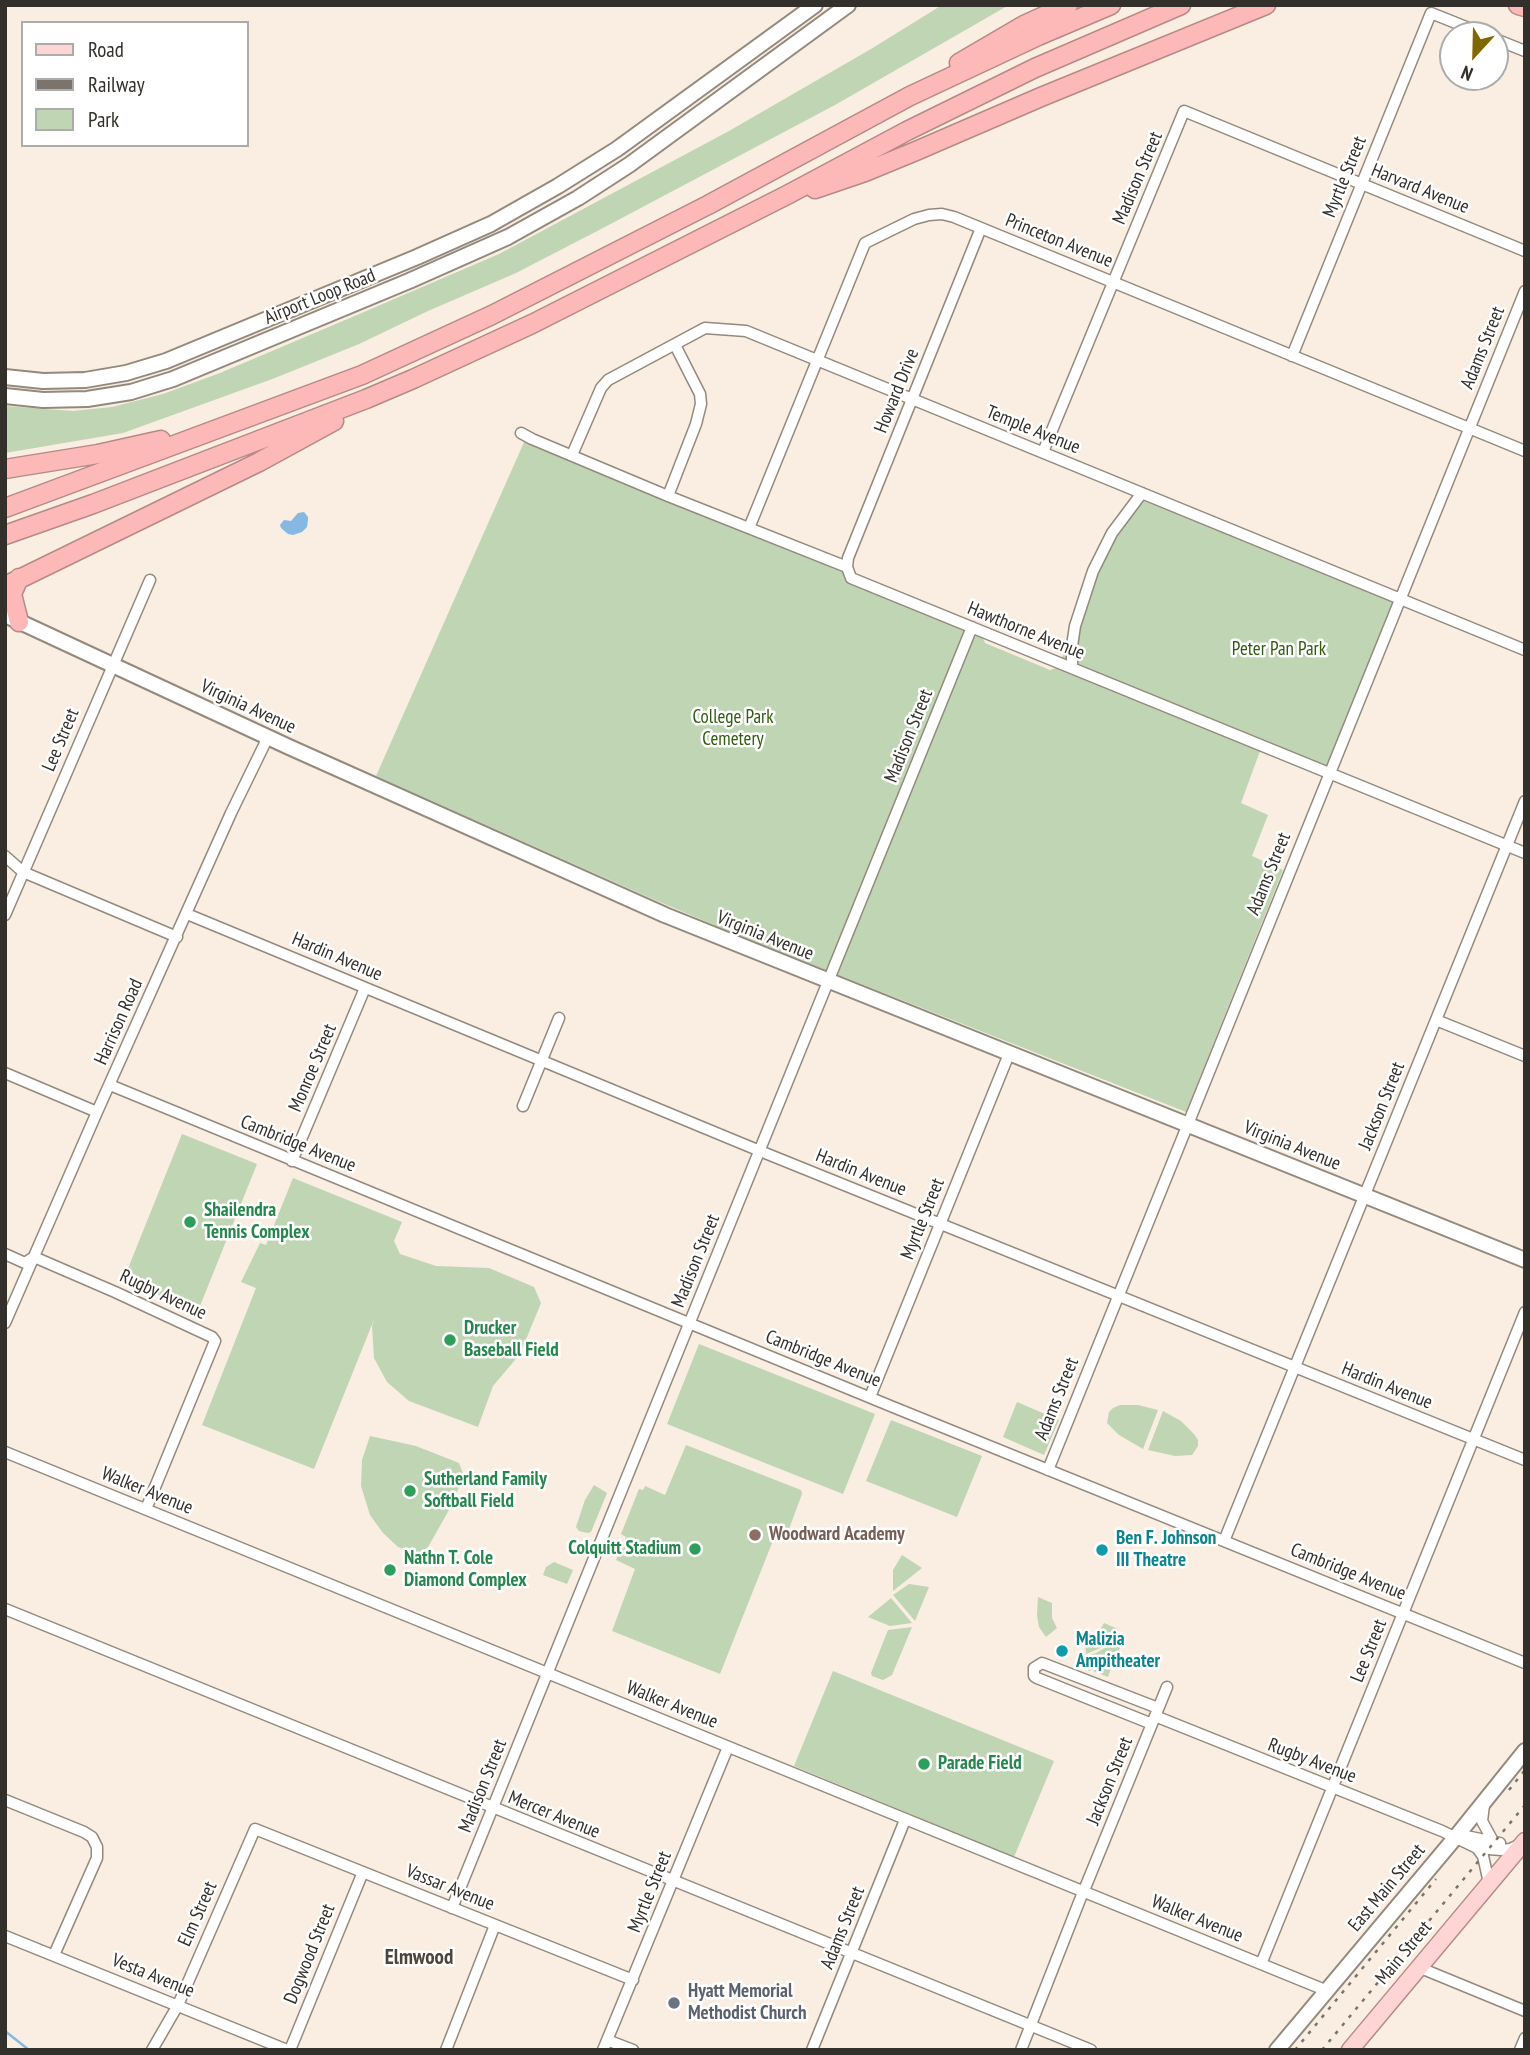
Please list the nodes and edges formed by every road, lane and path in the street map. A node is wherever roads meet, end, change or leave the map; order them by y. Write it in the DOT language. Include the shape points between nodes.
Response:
graph roads {
  1 [pos="815,5"];
  2 [pos="848,5"];
  3 [pos="1068,5"];
  4 [pos="1111,5"];
  5 [pos="1181,5"];
  6 [pos="1266,5"];
  7 [pos="1518,5"];
  8 [pos="1525,7"];
  9 [pos="1451,21"];
  10 [pos="910,96"];
  11 [pos="1184,111"];
  12 [pos="1361,184"];
  13 [pos="787,195"];
  14 [pos="981,228"];
  15 [pos="1525,251"];
  16 [pos="1113,282"];
  17 [pos="1525,292"];
  18 [pos="675,345"];
  19 [pos="1292,356"];
  20 [pos="816,359"];
  21 [pos="362,375"];
  22 [pos="5,377"];
  23 [pos="5,396"];
  24 [pos="366,399"];
  25 [pos="912,399"];
  26 [pos="1469,428"];
  27 [pos="521,433"];
  28 [pos="1525,451"];
  29 [pos="1043,452"];
  30 [pos="572,455"];
  31 [pos="5,470"];
  32 [pos="1142,493"];
  33 [pos="668,496"];
  34 [pos="5,508"];
  35 [pos="749,528"];
  36 [pos="5,535"];
  37 [pos="847,567"];
  38 [pos="150,580"];
  39 [pos="12,582"];
  40 [pos="1399,599"];
  41 [pos="12,618"];
  42 [pos="972,627"];
  43 [pos="1525,650"];
  44 [pos="112,666"];
  45 [pos="1072,668"];
  46 [pos="268,737"];
  47 [pos="1328,773"];
  48 [pos="1525,801"];
  49 [pos="1507,846"];
  50 [pos="1525,853"];
  51 [pos="5,856"];
  52 [pos="23,872"];
  53 [pos="187,914"];
  54 [pos="5,915"];
  55 [pos="177,937"];
  56 [pos="828,982"];
  57 [pos="365,988"];
  58 [pos="559,1018"];
  59 [pos="1436,1020"];
  60 [pos="1009,1054"];
  61 [pos="1525,1056"];
  62 [pos="542,1061"];
  63 [pos="5,1073"];
  64 [pos="110,1085"];
  65 [pos="523,1106"];
  66 [pos="97,1112"];
  67 [pos="1187,1125"];
  68 [pos="760,1151"];
  69 [pos="292,1161"];
  70 [pos="1365,1196"];
  71 [pos="940,1224"];
  72 [pos="5,1254"];
  73 [pos="34,1257"];
  74 [pos="1525,1259"];
  75 [pos="1118,1296"];
  76 [pos="1525,1312"];
  77 [pos="5,1323"];
  78 [pos="690,1323"];
  79 [pos="1295,1367"];
  80 [pos="870,1397"];
  81 [pos="1474,1439"];
  82 [pos="5,1452"];
  83 [pos="1525,1460"];
  84 [pos="1048,1469"];
  85 [pos="146,1509"];
  86 [pos="1224,1541"];
  87 [pos="5,1609"];
  88 [pos="1403,1614"];
  89 [pos="1525,1663"];
  90 [pos="548,1673"];
  91 [pos="1167,1687"];
  92 [pos="1155,1716"];
  93 [pos="728,1747"];
  94 [pos="1525,1751"];
  95 [pos="1333,1788"];
  96 [pos="5,1800"];
  97 [pos="1486,1800"];
  98 [pos="493,1808"];
  99 [pos="905,1819"];
  100 [pos="255,1829"];
  101 [pos="1455,1838"];
  102 [pos="1494,1843"];
  103 [pos="1524,1843"];
  104 [pos="1477,1848"];
  105 [pos="363,1872"];
  106 [pos="673,1881"];
  107 [pos="1489,1883"];
  108 [pos="1084,1890"];
  109 [pos="452,1908"];
  110 [pos="495,1925"];
  111 [pos="5,1936"];
  112 [pos="851,1953"];
  113 [pos="54,1955"];
  114 [pos="1261,1964"];
  115 [pos="1419,1967"];
  116 [pos="633,1980"];
  117 [pos="1325,1990"];
  118 [pos="178,2005"];
  119 [pos="1525,2011"];
  120 [pos="1031,2025"];
  121 [pos="1525,2038"];
  122 [pos="605,2045"];
  123 [pos="152,2050"];
  124 [pos="289,2050"];
  125 [pos="446,2050"];
  126 [pos="633,2050"];
  127 [pos="812,2050"];
  128 [pos="1021,2050"];
  129 [pos="1091,2050"];
  130 [pos="1277,2050"];
  131 [pos="1350,2050"];
  132 [pos="1520,2050"];
  1 -- 22 [label="main road, Airport Loop Road" via="617,149 491,224 166,361 85,380"];
  2 -- 23 [label="main road, Airport Loop Road" via="629,165 508,237 173,379 87,399"];
  3 -- 10 [label="highway" via="988,45"];
  4 -- 10 [label="highway"];
  5 -- 13 [label="highway" via="1035,68"];
  6 -- 13 [label="highway" via="865,172"];
  7 -- 8 [label="highway"];
  9 -- 12 [label="street, Myrtle Street" via="1431,13"];
  10 -- 21 [label="highway" via="708,205"];
  11 -- 12 [label="street, Harvard Avenue"];
  11 -- 16 [label="street, Madison Street"];
  12 -- 15 [label="street, Harvard Avenue"];
  12 -- 19 [label="street, Myrtle Street"];
  13 -- 24 [label="highway" via="532,324"];
  14 -- 16 [label="street, Princeton Avenue"];
  14 -- 20 [label="street, Princeton Avenue" via="942,214 929,215 865,243"];
  14 -- 25 [label="street, Howard Drive"];
  16 -- 19 [label="street, Princeton Avenue"];
  16 -- 29 [label="street, Madison Street"];
  17 -- 26 [label="street, Adams Street"];
  18 -- 20 [label="street, Temple Avenue" via="705,328 729,329"];
  18 -- 30 [label="street, Temple Avenue" via="608,380"];
  18 -- 33 [label="street" via="701,404"];
  19 -- 26 [label="street, Princeton Avenue"];
  20 -- 25 [label="street, Temple Avenue"];
  20 -- 35 [label="street, Princeton Avenue"];
  21 -- 31 [label="highway" via="329,377 156,442"];
  21 -- 34 [label="highway"];
  24 -- 36 [label="highway"];
  24 -- 39 [label="highway" via="259,462"];
  25 -- 29 [label="street, Temple Avenue"];
  25 -- 37 [label="street, Howard Drive"];
  26 -- 28 [label="street, Princeton Avenue"];
  26 -- 40 [label="street, Adams Street"];
  27 -- 30 [label="street, Hawthorne Avenue"];
  29 -- 32 [label="street, Temple Avenue"];
  30 -- 33 [label="street, Hawthorne Avenue"];
  32 -- 40 [label="street, Temple Avenue"];
  32 -- 45 [label="street" via="1112,533 1094,571 1075,626"];
  33 -- 35 [label="street, Hawthorne Avenue"];
  35 -- 37 [label="street, Hawthorne Avenue"];
  37 -- 42 [label="street, Hawthorne Avenue" via="851,578"];
  38 -- 44 [label="street, Lee Street"];
  39 -- 41 [label="highway"];
  40 -- 43 [label="street, Temple Avenue"];
  40 -- 47 [label="street, Adams Street"];
  41 -- 44 [label="main road, Virginia Avenue"];
  42 -- 45 [label="street, Hawthorne Avenue"];
  42 -- 56 [label="street, Madison Street"];
  44 -- 46 [label="main road, Virginia Avenue"];
  44 -- 52 [label="street, Lee Street"];
  45 -- 47 [label="street, Hawthorne Avenue"];
  46 -- 53 [label="street, Harrison Road"];
  46 -- 56 [label="main road, Virginia Avenue" via="642,906"];
  47 -- 49 [label="street, Hawthorne Avenue"];
  47 -- 67 [label="street, Adams Street"];
  48 -- 49 [label="street, Jackson Street"];
  49 -- 50 [label="street, Hawthorne Avenue"];
  49 -- 59 [label="street, Jackson Street"];
  51 -- 52 [label="street"];
  52 -- 54 [label="street, Lee Street"];
  52 -- 55 [label="street"];
  53 -- 55 [label="street, Harrison Road"];
  53 -- 57 [label="street, Hardin Avenue"];
  55 -- 64 [label="street, Harrison Road"];
  56 -- 60 [label="main road, Virginia Avenue"];
  56 -- 68 [label="street, Madison Street"];
  57 -- 62 [label="street, Hardin Avenue"];
  57 -- 69 [label="street, Monroe Street"];
  58 -- 62 [label="street"];
  59 -- 61 [label="street"];
  59 -- 70 [label="street, Jackson Street"];
  60 -- 67 [label="main road, Virginia Avenue"];
  60 -- 71 [label="street, Myrtle Street"];
  62 -- 65 [label="street"];
  62 -- 68 [label="street, Hardin Avenue"];
  63 -- 66 [label="street"];
  64 -- 66 [label="street, Harrison Road"];
  64 -- 69 [label="street, Cambridge Avenue"];
  66 -- 73 [label="street, Harrison Road"];
  67 -- 70 [label="main road, Virginia Avenue"];
  67 -- 75 [label="street, Adams Street"];
  68 -- 71 [label="street, Hardin Avenue"];
  68 -- 78 [label="street, Madison Street"];
  69 -- 78 [label="street, Cambridge Avenue"];
  70 -- 74 [label="main road, Virginia Avenue"];
  70 -- 79 [label="street, Jackson Street"];
  71 -- 75 [label="street, Hardin Avenue"];
  71 -- 80 [label="street, Myrtle Street"];
  72 -- 73 [label="street, Rugby Avenue" via="25,1263"];
  73 -- 77 [label="street, Harrison Road"];
  73 -- 85 [label="street, Rugby Avenue" via="215,1341"];
  75 -- 79 [label="street, Hardin Avenue"];
  75 -- 84 [label="street, Adams Street"];
  76 -- 81 [label="street, Lee Street"];
  78 -- 80 [label="street, Cambridge Avenue"];
  78 -- 90 [label="street, Madison Street"];
  79 -- 81 [label="street, Hardin Avenue"];
  79 -- 86 [label="street, Jackson Street"];
  80 -- 84 [label="street, Cambridge Avenue"];
  81 -- 83 [label="street, Hardin Avenue"];
  81 -- 88 [label="street, Lee Street"];
  82 -- 85 [label="street, Walker Avenue"];
  84 -- 86 [label="street, Cambridge Avenue"];
  85 -- 90 [label="street, Walker Avenue"];
  86 -- 88 [label="street, Cambridge Avenue"];
  87 -- 98 [label="street, Mercer Avenue"];
  88 -- 89 [label="street, Cambridge Avenue"];
  88 -- 95 [label="street, Lee Street"];
  90 -- 93 [label="street, Walker Avenue"];
  90 -- 98 [label="street, Madison Street"];
  91 -- 92 [label="street, Jackson Street"];
  92 -- 92 [label="street" via="1037,1678 1034,1668 1042,1663"];
  92 -- 95 [label="street, Rugby Avenue"];
  92 -- 108 [label="street, Jackson Street"];
  93 -- 99 [label="street, Walker Avenue"];
  93 -- 106 [label="street, Myrtle Street"];
  94 -- 97 [label="main road, East Main Street"];
  95 -- 101 [label="street, Rugby Avenue"];
  95 -- 114 [label="street, Lee Street"];
  96 -- 113 [label="street" via="84,1832 97,1847 97,1858"];
  97 -- 101 [label="main road, East Main Street"];
  97 -- 102 [label="street" via="1482,1821"];
  98 -- 106 [label="street, Mercer Avenue"];
  98 -- 109 [label="street, Madison Street"];
  99 -- 108 [label="street, Walker Avenue"];
  99 -- 112 [label="street, Adams Street"];
  100 -- 105 [label="street, Vassar Avenue"];
  100 -- 118 [label="street, Elm Street"];
  101 -- 102 [label="street, Rugby Avenue"];
  101 -- 104 [label="street, Rugby Avenue"];
  101 -- 117 [label="main road, East Main Street"];
  102 -- 103 [label="street, Rugby Avenue"];
  103 -- 104 [label="street, Rugby Avenue" via="1510,1849"];
  103 -- 107 [label="main road, Main Street"];
  104 -- 107 [label="street"];
  105 -- 109 [label="street, Vassar Avenue"];
  105 -- 124 [label="street, Dogwood Street"];
  106 -- 112 [label="street, Mercer Avenue"];
  106 -- 116 [label="street, Myrtle Street"];
  107 -- 115 [label="main road, Main Street"];
  108 -- 114 [label="street, Walker Avenue"];
  108 -- 120 [label="street, Jackson Street"];
  109 -- 110 [label="street, Vassar Avenue"];
  110 -- 116 [label="street, Vassar Avenue"];
  110 -- 125 [label="street"];
  111 -- 113 [label="street, Vesta Avenue"];
  112 -- 120 [label="street, Mercer Avenue"];
  112 -- 127 [label="street, Adams Street"];
  113 -- 118 [label="street, Vesta Avenue"];
  114 -- 117 [label="street, Walker Avenue"];
  115 -- 119 [label="street"];
  115 -- 131 [label="main road, Main Street"];
  116 -- 122 [label="street, Myrtle Street"];
  117 -- 130 [label="main road, East Main Street"];
  118 -- 123 [label="street, Elm Street"];
  118 -- 124 [label="street, Vesta Avenue"];
  120 -- 128 [label="street, Jackson Street"];
  120 -- 129 [label="street, Mercer Avenue"];
  121 -- 132 [label="street"];
  122 -- 126 [label="street"];
}
